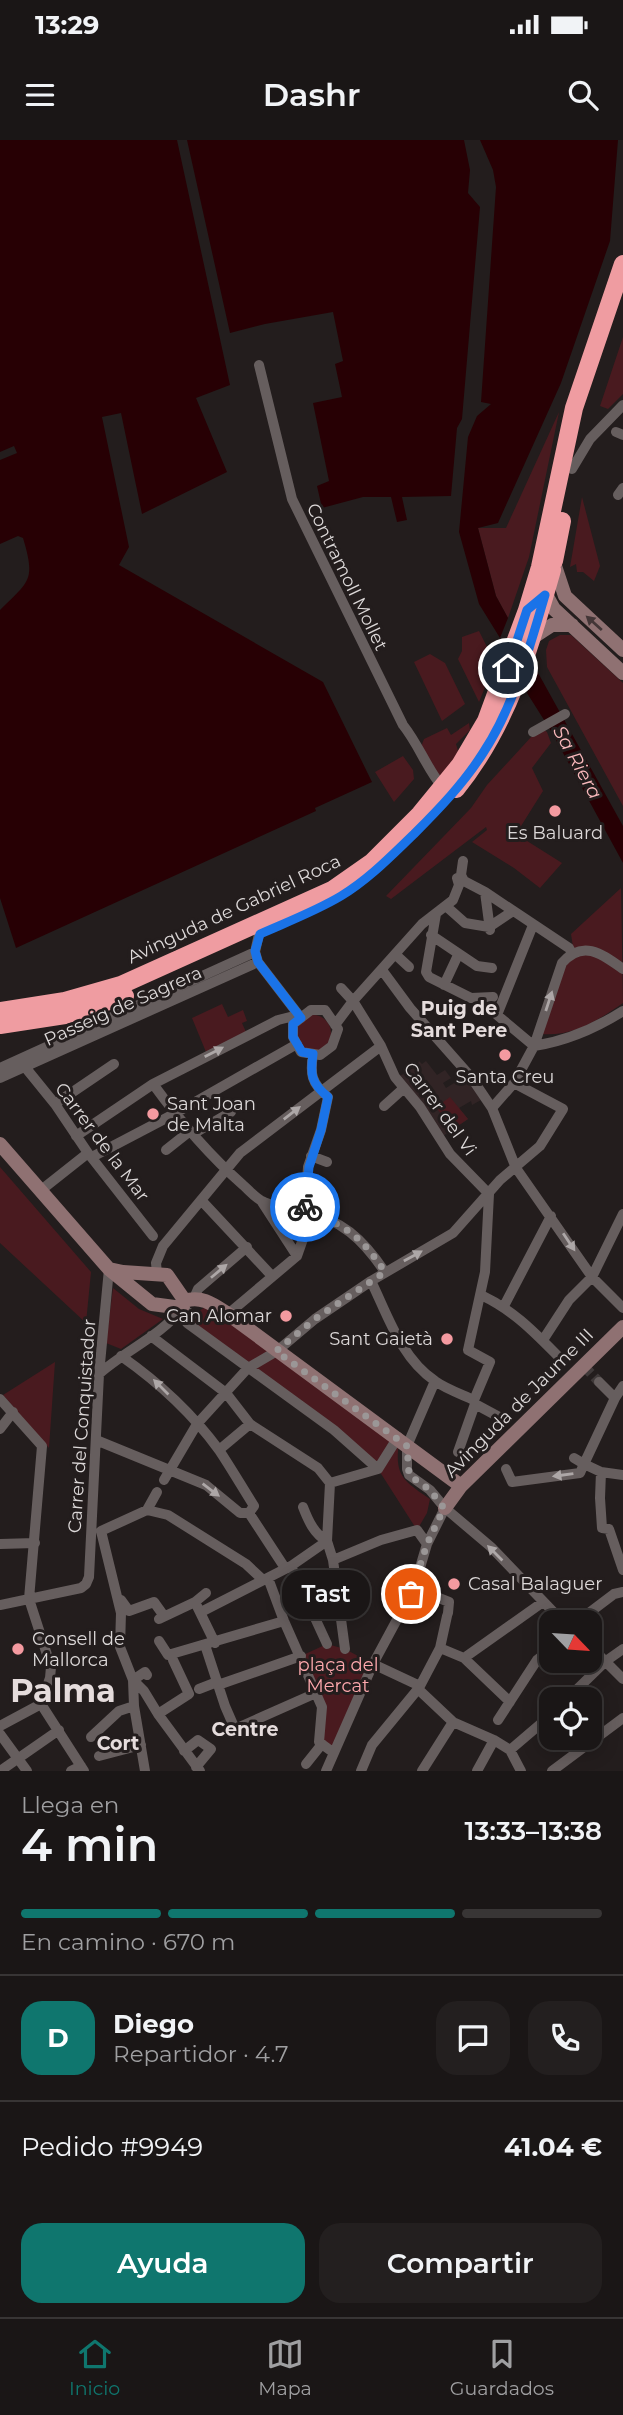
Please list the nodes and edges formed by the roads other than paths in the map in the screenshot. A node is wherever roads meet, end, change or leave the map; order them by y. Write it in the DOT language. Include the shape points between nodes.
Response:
graph roads {
  1 [pos="623,264"];
  2 [pos="623,299"];
  3 [pos="259,365"];
  4 [pos="623,404"];
  5 [pos="572,469"];
  6 [pos="548,566"];
  7 [pos="545,595"];
  8 [pos="565,596"];
  9 [pos="527,610"];
  10 [pos="572,625"];
  11 [pos="532,638"];
  12 [pos="623,650"];
  13 [pos="623,673"];
  14 [pos="565,714"];
  15 [pos="537,729"];
  16 [pos="449,789"];
  17 [pos="463,861"];
  18 [pos="457,878"];
  19 [pos="485,892"];
  20 [pos="447,907"];
  21 [pos="513,911"];
  22 [pos="436,914"];
  23 [pos="533,925"];
  24 [pos="490,929"];
  25 [pos="431,935"];
  26 [pos="258,949"];
  27 [pos="571,952"];
  28 [pos="396,955"];
  29 [pos="458,955"];
  30 [pos="409,967"];
  31 [pos="492,968"];
  32 [pos="623,969"];
  33 [pos="382,970"];
  34 [pos="444,985"];
  35 [pos="341,988"];
  36 [pos="493,997"];
  37 [pos="353,1001"];
  38 [pos="0,1011"];
  39 [pos="623,1011"];
  40 [pos="299,1019"];
  41 [pos="26,1021"];
  42 [pos="0,1025"];
  43 [pos="335,1025"];
  44 [pos="0,1034"];
  45 [pos="297,1044"];
  46 [pos="381,1046"];
  47 [pos="534,1046"];
  48 [pos="313,1054"];
  49 [pos="114,1065"];
  50 [pos="25,1067"];
  51 [pos="0,1068"];
  52 [pos="0,1079"];
  53 [pos="514,1083"];
  54 [pos="153,1084"];
  55 [pos="404,1088"];
  56 [pos="321,1091"];
  57 [pos="55,1104"];
  58 [pos="384,1106"];
  59 [pos="492,1108"];
  60 [pos="231,1112"];
  61 [pos="174,1114"];
  62 [pos="192,1133"];
  63 [pos="76,1136"];
  64 [pos="0,1144"];
  65 [pos="166,1150"];
  66 [pos="90,1155"];
  67 [pos="311,1156"];
  68 [pos="327,1162"];
  69 [pos="516,1168"];
  70 [pos="226,1170"];
  71 [pos="40,1191"];
  72 [pos="489,1194"];
  73 [pos="201,1200"];
  74 [pos="262,1202"];
  75 [pos="305,1211"];
  76 [pos="623,1214"];
  77 [pos="551,1216"];
  78 [pos="153,1236"];
  79 [pos="247,1247"];
  80 [pos="297,1256"];
  81 [pos="109,1269"];
  82 [pos="385,1272"];
  83 [pos="156,1274"];
  84 [pos="272,1276"];
  85 [pos="592,1277"];
  86 [pos="371,1281"];
  87 [pos="174,1283"];
  88 [pos="481,1296"];
  89 [pos="145,1298"];
  90 [pos="160,1305"];
  91 [pos="505,1306"];
  92 [pos="194,1307"];
  93 [pos="623,1308"];
  94 [pos="228,1314"];
  95 [pos="623,1327"];
  96 [pos="151,1336"];
  97 [pos="542,1340"];
  98 [pos="102,1346"];
  99 [pos="279,1351"];
  100 [pos="118,1357"];
  101 [pos="561,1359"];
  102 [pos="248,1368"];
  103 [pos="99,1374"];
  104 [pos="435,1381"];
  105 [pos="599,1382"];
  106 [pos="623,1387"];
  107 [pos="226,1393"];
  108 [pos="615,1398"];
  109 [pos="0,1399"];
  110 [pos="474,1402"];
  111 [pos="13,1412"];
  112 [pos="501,1418"];
  113 [pos="197,1423"];
  114 [pos="250,1424"];
  115 [pos="0,1429"];
  116 [pos="96,1440"];
  117 [pos="401,1440"];
  118 [pos="219,1450"];
  119 [pos="458,1452"];
  120 [pos="574,1458"];
  121 [pos="584,1464"];
  122 [pos="170,1469"];
  123 [pos="378,1469"];
  124 [pos="506,1469"];
  125 [pos="601,1472"];
  126 [pos="623,1475"];
  127 [pos="164,1480"];
  128 [pos="330,1483"];
  129 [pos="461,1486"];
  130 [pos="157,1492"];
  131 [pos="303,1507"];
  132 [pos="444,1508"];
  133 [pos="147,1510"];
  134 [pos="249,1514"];
  135 [pos="327,1541"];
  136 [pos="35,1543"];
  137 [pos="0,1544"];
  138 [pos="427,1544"];
  139 [pos="333,1560"];
  140 [pos="288,1567"];
  141 [pos="623,1570"];
  142 [pos="265,1579"];
  143 [pos="414,1587"];
  144 [pos="115,1591"];
  145 [pos="623,1592"];
  146 [pos="206,1593"];
  147 [pos="29,1599"];
  148 [pos="195,1602"];
  149 [pos="543,1602"];
  150 [pos="0,1605"];
  151 [pos="551,1610"];
  152 [pos="593,1610"];
  153 [pos="201,1612"];
  154 [pos="284,1621"];
  155 [pos="159,1641"];
  156 [pos="210,1644"];
  157 [pos="327,1644"];
  158 [pos="440,1648"];
  159 [pos="345,1649"];
  160 [pos="623,1649"];
  161 [pos="301,1656"];
  162 [pos="602,1657"];
  163 [pos="170,1658"];
  164 [pos="464,1658"];
  165 [pos="539,1658"];
  166 [pos="606,1661"];
  167 [pos="373,1664"];
  168 [pos="148,1675"];
  169 [pos="623,1679"];
  170 [pos="133,1680"];
  171 [pos="218,1684"];
  172 [pos="579,1687"];
  173 [pos="419,1688"];
  174 [pos="194,1691"];
  175 [pos="316,1693"];
  176 [pos="510,1702"];
  177 [pos="41,1704"];
  178 [pos="134,1706"];
  179 [pos="158,1714"];
  180 [pos="623,1718"];
  181 [pos="453,1722"];
  182 [pos="539,1725"];
  183 [pos="0,1726"];
  184 [pos="59,1730"];
  185 [pos="0,1734"];
  186 [pos="91,1737"];
  187 [pos="490,1739"];
  188 [pos="322,1744"];
  189 [pos="141,1745"];
  190 [pos="510,1750"];
  191 [pos="184,1751"];
  192 [pos="334,1753"];
  193 [pos="99,1756"];
  194 [pos="17,1758"];
  195 [pos="306,1764"];
  196 [pos="567,1766"];
  197 [pos="78,1769"];
  198 [pos="198,1769"];
  199 [pos="0,1771"];
  200 [pos="27,1771"];
  201 [pos="145,1771"];
  202 [pos="327,1771"];
  203 [pos="361,1771"];
  204 [pos="422,1771"];
  205 [pos="477,1771"];
  206 [pos="521,1771"];
  207 [pos="552,1771"];
  1 -- 6 [label="highway, Avinguda de Gabriel Roca" via="574,408"];
  2 -- 5 [label="highway, Avinguda de Gabriel Roca" via="585,411"];
  3 -- 16 [label="street, Contramoll Mollet" via="292,499 403,725"];
  4 -- 5 [label="street" via="590,439"];
  5 -- 6 [label="highway, Avinguda de Gabriel Roca"];
  6 -- 7 [label="highway, Avinguda de Gabriel Roca"];
  6 -- 8 [label="street"];
  6 -- 9 [label="highway, Avinguda de Gabriel Roca"];
  7 -- 8 [label="street"];
  7 -- 9 [label="street"];
  7 -- 10 [label="street"];
  7 -- 11 [label="highway, Avinguda de Gabriel Roca"];
  12 -- 8 [label="street, one-way"];
  9 -- 16 [label="highway, Avinguda de Gabriel Roca" via="482,730"];
  10 -- 11 [label="street" via="552,625"];
  10 -- 13 [label="street"];
  11 -- 16 [label="highway, Avinguda de Gabriel Roca" via="498,726 479,760"];
  14 -- 15 [label="street"];
  16 -- 26 [label="highway, Avinguda de Gabriel Roca" via="398,850 362,881"];
  16 -- 38 [label="highway, Avinguda de Gabriel Roca" via="379,855 332,890 121,985 65,1001"];
  17 -- 19 [label="street" via="464,881"];
  18 -- 20 [label="street" via="456,894"];
  19 -- 21 [label="street"];
  19 -- 24 [label="street"];
  20 -- 22 [label="street"];
  20 -- 24 [label="street" via="465,923"];
  21 -- 23 [label="street"];
  21 -- 24 [label="street"];
  22 -- 25 [label="street"];
  22 -- 28 [label="street"];
  23 -- 27 [label="street"];
  23 -- 47 [label="street" via="497,1015"];
  25 -- 29 [label="street"];
  25 -- 34 [label="street" via="426,972"];
  26 -- 40 [label="street"];
  26 -- 41 [label="highway, Avinguda de Gabriel Roca" via="65,1015"];
  26 -- 50 [label="street, Passeig de Sagrera"];
  26 -- 51 [label="street, Passeig de Sagrera"];
  27 -- 32 [label="street" via="585,949 602,954"];
  47 -- 27 [label="street, one-way" via="562,963"];
  28 -- 30 [label="street"];
  28 -- 33 [label="street"];
  29 -- 31 [label="street"];
  29 -- 34 [label="street"];
  33 -- 37 [label="street"];
  33 -- 59 [label="street"];
  34 -- 36 [label="street" via="471,998"];
  35 -- 37 [label="street, Carrer del Vi"];
  37 -- 43 [label="street"];
  37 -- 46 [label="street, Carrer del Vi"];
  39 -- 47 [label="street" via="601,1025"];
  40 -- 43 [label="street" via="311,1010 325,1010"];
  40 -- 45 [label="street" via="293,1024"];
  54 -- 40 [label="street, one-way" via="278,1020"];
  41 -- 42 [label="highway, Avinguda de Gabriel Roca"];
  41 -- 44 [label="street"];
  43 -- 48 [label="street" via="338,1029 332,1046 320,1055"];
  45 -- 48 [label="street" via="302,1052"];
  45 -- 61 [label="street"];
  46 -- 55 [label="street, Carrer del Vi"];
  46 -- 56 [label="street"];
  47 -- 53 [label="street"];
  48 -- 56 [label="street" via="310,1073"];
  49 -- 57 [label="street"];
  50 -- 52 [label="street, Passeig de Sagrera"];
  50 -- 57 [label="street, Carrer de la Mar"];
  53 -- 59 [label="street"];
  53 -- 69 [label="street" via="563,1109 540,1146"];
  54 -- 61 [label="street"];
  54 -- 63 [label="street"];
  55 -- 58 [label="street"];
  55 -- 72 [label="street, Carrer del Vi" via="450,1154"];
  56 -- 67 [label="street" via="328,1097"];
  70 -- 56 [label="street, one-way" via="240,1153"];
  57 -- 63 [label="street, Carrer de la Mar"];
  59 -- 69 [label="street"];
  60 -- 62 [label="street"];
  61 -- 62 [label="street"];
  61 -- 66 [label="street"];
  62 -- 65 [label="street"];
  62 -- 70 [label="street"];
  63 -- 66 [label="street, Carrer de la Mar"];
  64 -- 71 [label="street"];
  66 -- 71 [label="street"];
  66 -- 78 [label="street, Carrer de la Mar"];
  67 -- 68 [label="street"];
  67 -- 75 [label="street"];
  69 -- 72 [label="street"];
  69 -- 77 [label="street"];
  70 -- 73 [label="street"];
  70 -- 74 [label="street"];
  71 -- 81 [label="street"];
  82 -- 72 [label="street, one-way" via="453,1233"];
  72 -- 88 [label="street"];
  73 -- 79 [label="street"];
  73 -- 83 [label="street" via="162,1245"];
  74 -- 75 [label="street"];
  74 -- 80 [label="street"];
  75 -- 80 [label="street"];
  75 -- 82 [label="street" via="335,1221 356,1236"];
  76 -- 85 [label="street"];
  77 -- 85 [label="street, one-way"];
  77 -- 91 [label="street"];
  79 -- 84 [label="street"];
  92 -- 79 [label="street, one-way" via="198,1289"];
  80 -- 84 [label="street"];
  81 -- 83 [label="street"];
  81 -- 89 [label="street"];
  81 -- 98 [label="street, Carrer del Conquistador"];
  82 -- 86 [label="street"];
  83 -- 87 [label="street" via="167,1275"];
  83 -- 89 [label="street" via="144,1283"];
  84 -- 94 [label="street"];
  85 -- 93 [label="street"];
  85 -- 97 [label="street" via="569,1300"];
  86 -- 99 [label="street" via="315,1319"];
  86 -- 104 [label="street" via="407,1353"];
  87 -- 90 [label="street" via="173,1298"];
  87 -- 92 [label="street"];
  88 -- 91 [label="street"];
  88 -- 110 [label="street" via="468,1350 489,1362"];
  89 -- 90 [label="street"];
  90 -- 92 [label="street"];
  91 -- 97 [label="street"];
  92 -- 94 [label="street"];
  92 -- 96 [label="street"];
  92 -- 102 [label="street"];
  94 -- 99 [label="street"];
  95 -- 129 [label="street, Avinguda de Jaume III"];
  96 -- 100 [label="street"];
  96 -- 107 [label="street"];
  97 -- 101 [label="street"];
  98 -- 100 [label="street"];
  98 -- 103 [label="street, Carrer del Conquistador"];
  99 -- 102 [label="street"];
  99 -- 117 [label="street"];
  100 -- 103 [label="street"];
  113 -- 100 [label="street, one-way" via="155,1380"];
  102 -- 107 [label="street"];
  102 -- 123 [label="street" via="334,1430"];
  103 -- 116 [label="street, Carrer del Conquistador"];
  104 -- 110 [label="street"];
  104 -- 117 [label="street"];
  105 -- 108 [label="street"];
  106 -- 108 [label="street"];
  107 -- 113 [label="street"];
  107 -- 114 [label="street"];
  108 -- 121 [label="street"];
  109 -- 111 [label="street"];
  110 -- 112 [label="street"];
  110 -- 119 [label="street"];
  111 -- 115 [label="street"];
  111 -- 136 [label="street" via="42,1446"];
  113 -- 118 [label="street"];
  113 -- 122 [label="street"];
  114 -- 118 [label="street"];
  114 -- 128 [label="street" via="318,1468"];
  116 -- 122 [label="street"];
  116 -- 147 [label="street, Carrer del Conquistador" via="89,1577 81,1588"];
  117 -- 123 [label="street"];
  117 -- 129 [label="street"];
  117 -- 132 [label="street" via="409,1475"];
  118 -- 134 [label="street" via="254,1506"];
  120 -- 121 [label="street"];
  121 -- 124 [label="street, one-way" via="580,1473 512,1482"];
  121 -- 125 [label="street"];
  122 -- 127 [label="street"];
  122 -- 134 [label="street, one-way" via="206,1485 240,1513"];
  123 -- 128 [label="street"];
  125 -- 126 [label="street"];
  125 -- 141 [label="street" via="602,1528 610,1529"];
  128 -- 135 [label="street"];
  129 -- 132 [label="street, Avinguda de Jaume III"];
  130 -- 133 [label="street"];
  131 -- 135 [label="street" via="310,1524"];
  132 -- 138 [label="street"];
  149 -- 132 [label="street, one-way"];
  133 -- 142 [label="street" via="168,1515"];
  133 -- 144 [label="street" via="101,1531"];
  134 -- 140 [label="street"];
  135 -- 139 [label="street"];
  135 -- 140 [label="street"];
  136 -- 137 [label="street"];
  136 -- 147 [label="street"];
  138 -- 139 [label="street" via="417,1530"];
  138 -- 143 [label="street"];
  139 -- 159 [label="street"];
  140 -- 142 [label="street"];
  140 -- 157 [label="street"];
  142 -- 153 [label="street"];
  142 -- 154 [label="street"];
  143 -- 158 [label="street" via="449,1602"];
  143 -- 167 [label="street"];
  144 -- 148 [label="street" via="127,1610 154,1602 162,1618"];
  144 -- 170 [label="street" via="121,1614 120,1647"];
  145 -- 152 [label="street"];
  146 -- 148 [label="street"];
  147 -- 150 [label="street"];
  147 -- 177 [label="street" via="51,1667"];
  148 -- 153 [label="street"];
  149 -- 151 [label="street"];
  149 -- 164 [label="street"];
  153 -- 156 [label="street"];
  154 -- 156 [label="street"];
  154 -- 161 [label="street"];
  155 -- 163 [label="street"];
  156 -- 163 [label="street"];
  156 -- 171 [label="street"];
  158 -- 164 [label="street"];
  158 -- 173 [label="street"];
  160 -- 166 [label="street"];
  161 -- 171 [label="street"];
  161 -- 175 [label="street"];
  162 -- 166 [label="street"];
  163 -- 174 [label="street"];
  164 -- 176 [label="street"];
  165 -- 176 [label="street"];
  166 -- 169 [label="street"];
  166 -- 172 [label="street"];
  167 -- 173 [label="street"];
  167 -- 192 [label="street"];
  168 -- 170 [label="street" via="145,1672"];
  170 -- 178 [label="street"];
  170 -- 179 [label="street"];
  171 -- 174 [label="street"];
  171 -- 175 [label="street" via="235,1729"];
  173 -- 181 [label="street"];
  173 -- 203 [label="street" via="372,1745"];
  174 -- 179 [label="street"];
  175 -- 188 [label="street" via="322,1707 318,1742"];
  176 -- 187 [label="street"];
  177 -- 183 [label="street"];
  177 -- 184 [label="street"];
  178 -- 186 [label="street" via="119,1711"];
  178 -- 189 [label="street"];
  179 -- 191 [label="street"];
  180 -- 196 [label="street"];
  181 -- 187 [label="street"];
  181 -- 204 [label="street"];
  182 -- 190 [label="street"];
  184 -- 194 [label="street"];
  184 -- 197 [label="street"];
  185 -- 194 [label="street"];
  187 -- 190 [label="street"];
  187 -- 205 [label="street"];
  188 -- 192 [label="street"];
  188 -- 195 [label="street"];
  189 -- 193 [label="street"];
  189 -- 201 [label="street"];
  190 -- 206 [label="street"];
  191 -- 198 [label="street"];
  191 -- 198 [label="street" via="198,1740 211,1749"];
  192 -- 202 [label="street"];
  194 -- 199 [label="street"];
  194 -- 200 [label="street"];
  196 -- 207 [label="street"];
}
